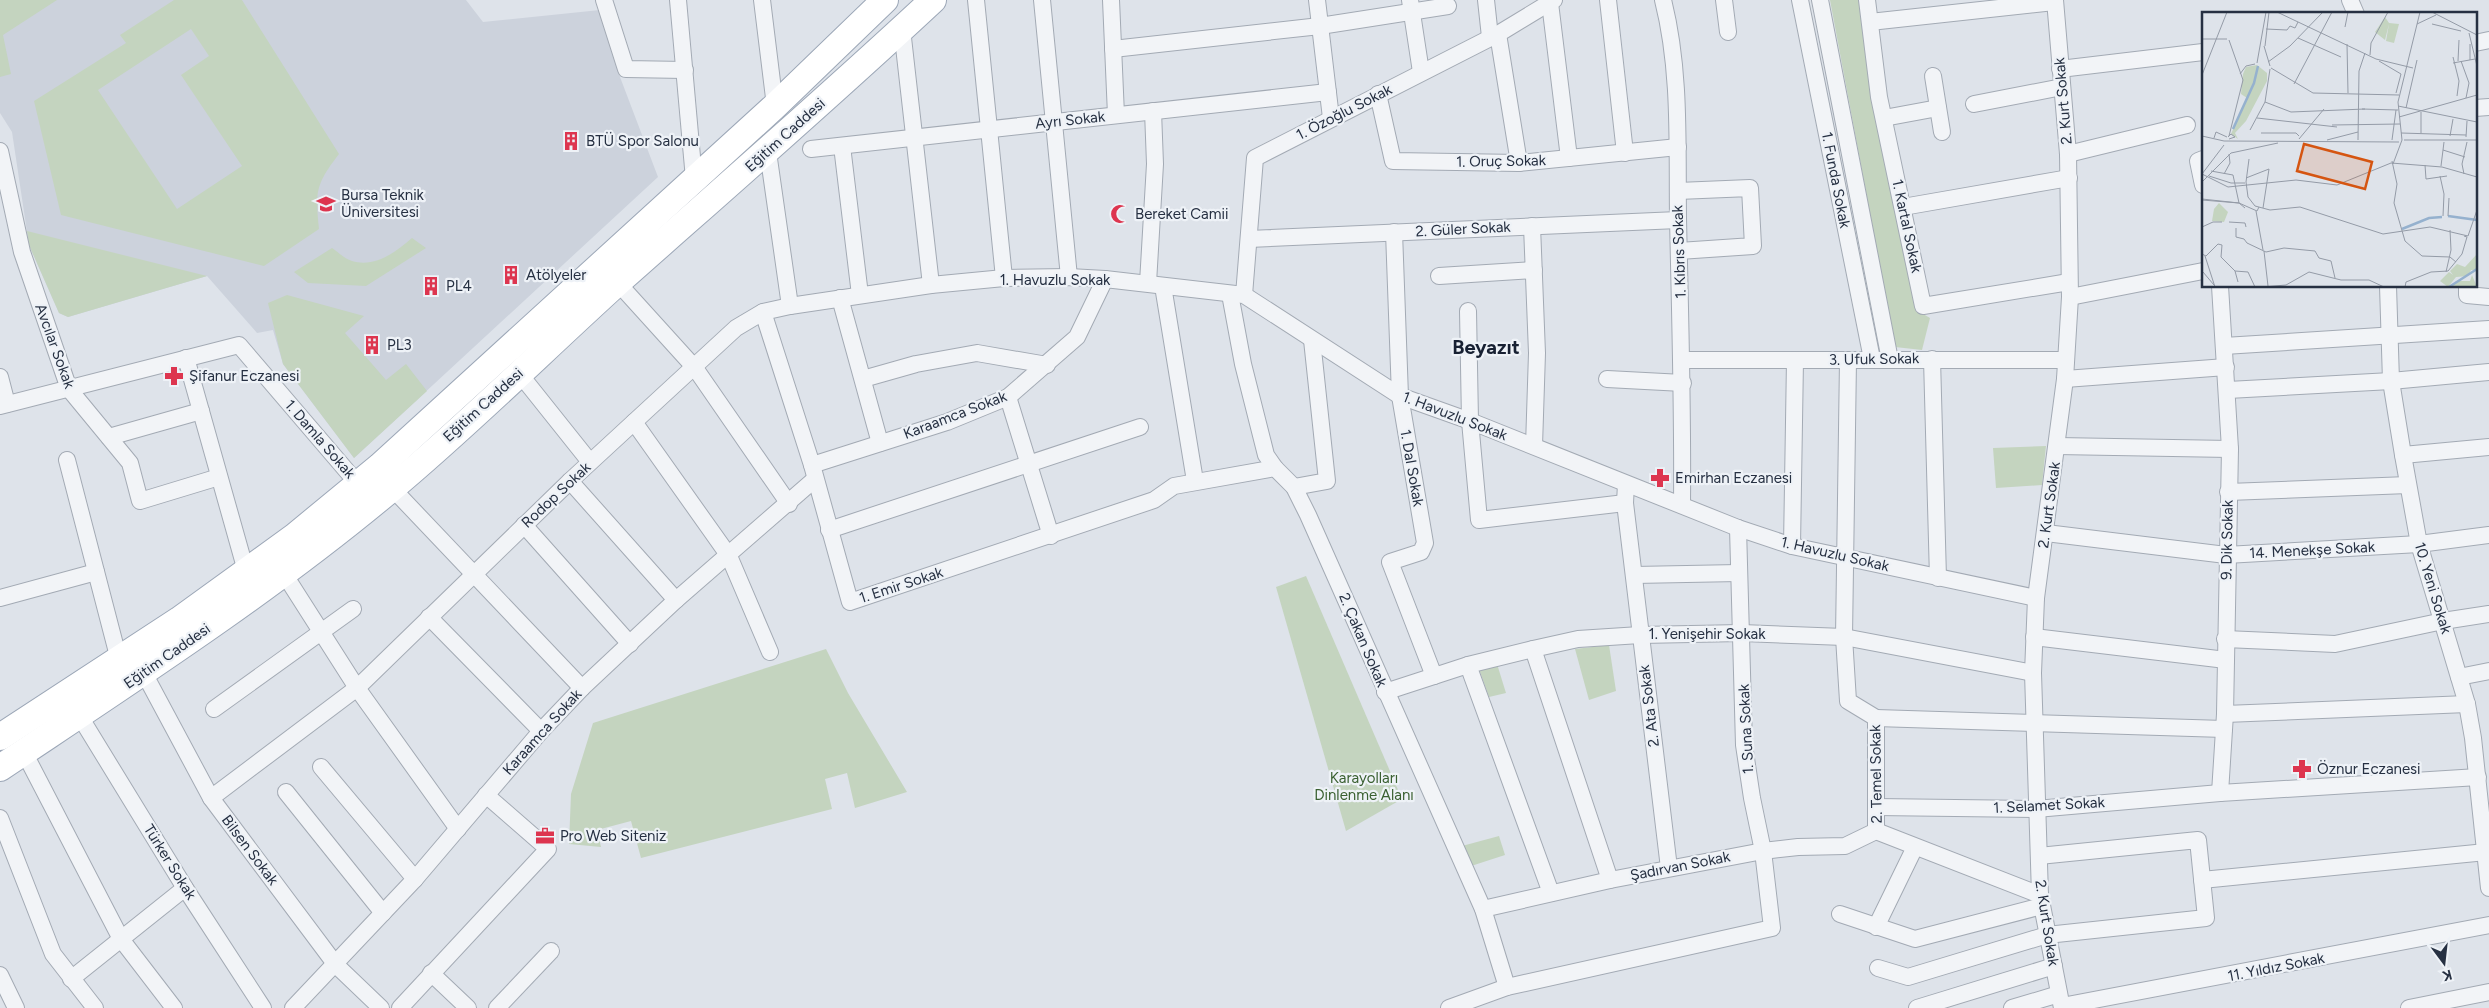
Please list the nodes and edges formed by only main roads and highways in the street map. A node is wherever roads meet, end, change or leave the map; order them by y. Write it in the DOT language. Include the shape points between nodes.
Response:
graph roads {
  1 [pos="886,0"];
  2 [pos="933,0"];
  3 [pos="0,737"];
  4 [pos="0,768"];
  1 -- 3 [label="main road, Eğitim Caddesi" via="776,106 358,484 296,536 119,660"];
  2 -- 4 [label="main road, Eğitim Caddesi" via="392,488 284,572 144,673"];
}
